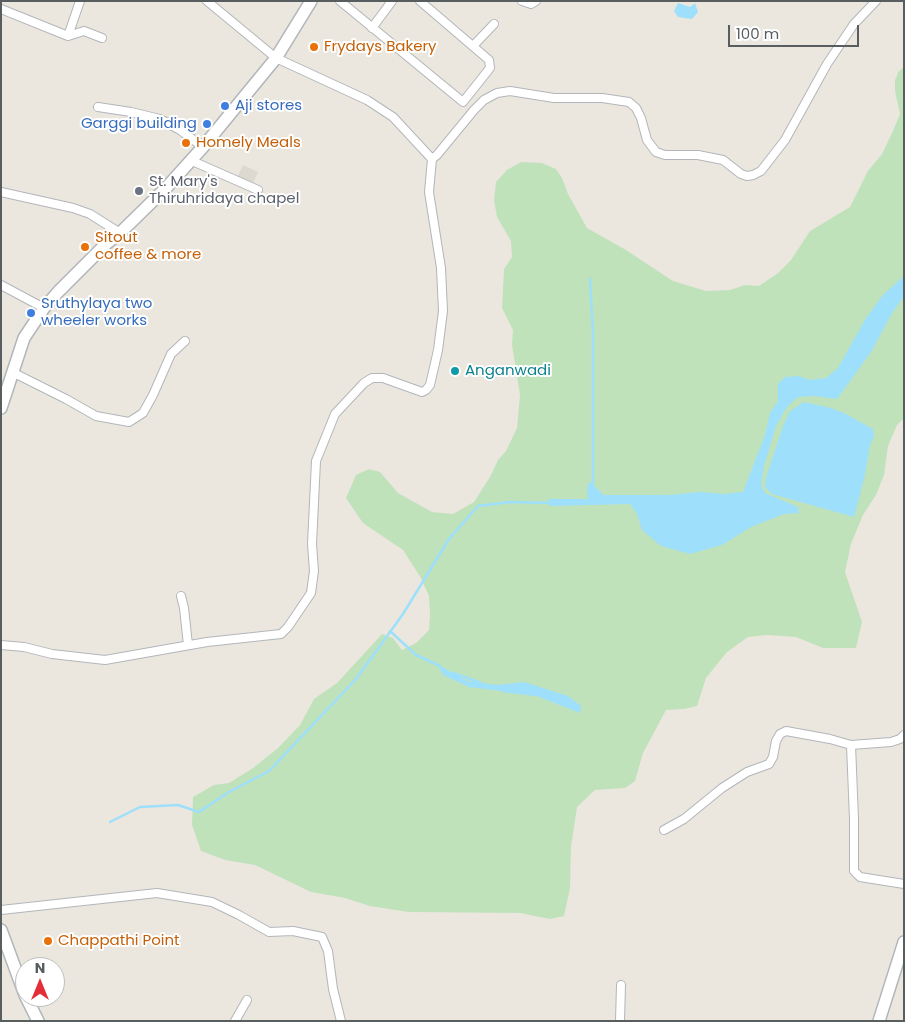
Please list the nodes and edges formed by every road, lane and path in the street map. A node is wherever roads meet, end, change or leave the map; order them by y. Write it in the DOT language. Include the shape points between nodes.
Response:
graph roads {
  1 [pos="80,1"];
  2 [pos="207,1"];
  3 [pos="311,1"];
  4 [pos="340,1"];
  5 [pos="392,1"];
  6 [pos="420,1"];
  7 [pos="522,1"];
  8 [pos="536,1"];
  9 [pos="876,1"];
  10 [pos="1,8"];
  11 [pos="494,24"];
  12 [pos="372,28"];
  13 [pos="68,36"];
  14 [pos="102,38"];
  15 [pos="474,46"];
  16 [pos="276,58"];
  17 [pos="98,107"];
  18 [pos="203,147"];
  19 [pos="432,159"];
  20 [pos="190,160"];
  21 [pos="258,190"];
  22 [pos="1,192"];
  23 [pos="120,234"];
  24 [pos="1,286"];
  25 [pos="44,308"];
  26 [pos="185,341"];
  27 [pos="14,373"];
  28 [pos="1,408"];
  29 [pos="181,596"];
  30 [pos="1,645"];
  31 [pos="188,645"];
  32 [pos="904,735"];
  33 [pos="851,745"];
  34 [pos="664,830"];
  35 [pos="904,884"];
  36 [pos="1,910"];
  37 [pos="1,930"];
  38 [pos="904,942"];
  39 [pos="15,967"];
  40 [pos="621,985"];
  41 [pos="247,1000"];
  42 [pos="31,1007"];
  43 [pos="38,1021"];
  44 [pos="234,1021"];
  45 [pos="342,1021"];
  46 [pos="620,1021"];
  47 [pos="879,1021"];
  1 -- 13 [label="street"];
  2 -- 16 [label="street"];
  3 -- 16 [label="main road"];
  4 -- 12 [label="street"];
  5 -- 12 [label="street"];
  6 -- 15 [label="street"];
  7 -- 8 [label="street" via="531,4"];
  9 -- 19 [label="street" via="854,24 827,64 785,140 761,171 754,175 741,174 723,160 656,152 647,140 636,108 629,102 602,98 554,98 510,91 484,100"];
  10 -- 13 [label="street"];
  11 -- 15 [label="street"];
  12 -- 15 [label="street" via="463,102 490,68 489,60"];
  13 -- 14 [label="street" via="84,32"];
  16 -- 18 [label="main road"];
  16 -- 19 [label="street" via="366,100 393,117"];
  17 -- 18 [label="street" via="160,119"];
  18 -- 20 [label="main road"];
  19 -- 31 [label="street" via="430,192 441,268 442,311 430,385 422,392 383,378 372,378 335,414 316,461 311,593 288,627 281,634"];
  20 -- 21 [label="street"];
  20 -- 23 [label="main road"];
  22 -- 23 [label="street" via="90,214"];
  23 -- 25 [label="main road" via="106,244"];
  24 -- 25 [label="street"];
  25 -- 27 [label="main road" via="24,338"];
  26 -- 27 [label="street" via="171,354 143,412 129,422 96,416"];
  27 -- 28 [label="main road"];
  29 -- 31 [label="street"];
  30 -- 31 [label="street" via="105,660"];
  32 -- 33 [label="street" via="890,742"];
  33 -- 34 [label="street" via="786,731 776,741 774,757 769,764 739,777 684,819"];
  33 -- 35 [label="street" via="854,870 860,877"];
  36 -- 45 [label="street" via="157,893 212,902 269,932 293,931 322,938 328,951 332,989"];
  37 -- 39 [label="main road"];
  38 -- 47 [label="main road"];
  40 -- 46 [label="street"];
  41 -- 44 [label="street"];
  42 -- 43 [label="main road"];
}
